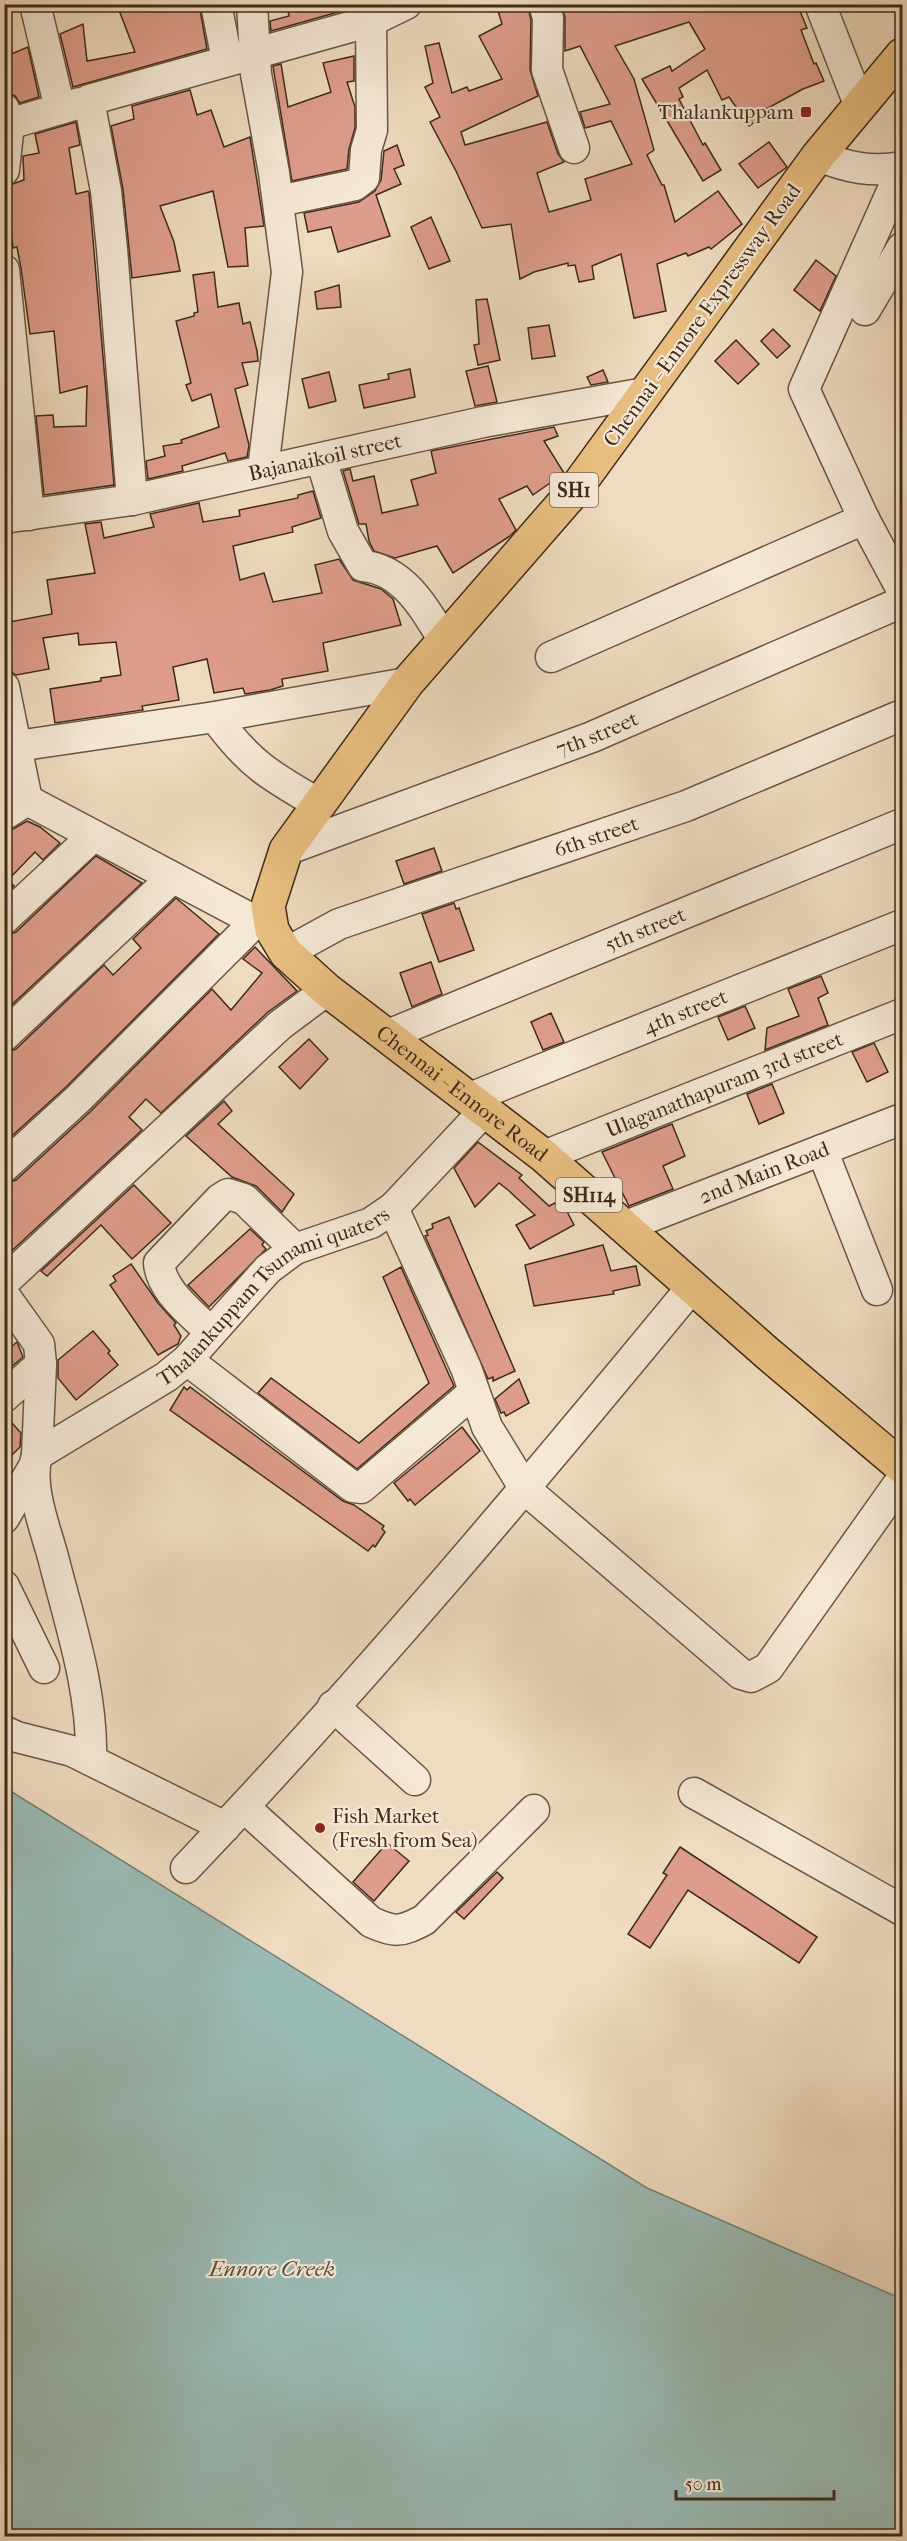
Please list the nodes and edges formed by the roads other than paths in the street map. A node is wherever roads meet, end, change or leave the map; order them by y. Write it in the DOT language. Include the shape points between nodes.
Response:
graph roads {
  1 [pos="35,4"];
  2 [pos="216,4"];
  3 [pos="252,4"];
  4 [pos="406,4"];
  5 [pos="544,4"];
  6 [pos="820,4"];
  7 [pos="371,21"];
  8 [pos="903,55"];
  9 [pos="241,58"];
  10 [pos="89,100"];
  11 [pos="860,104"];
  12 [pos="60,109"];
  13 [pos="7,116"];
  14 [pos="574,148"];
  15 [pos="818,156"];
  16 [pos="903,168"];
  17 [pos="5,169"];
  18 [pos="279,201"];
  19 [pos="895,204"];
  20 [pos="903,248"];
  21 [pos="4,270"];
  22 [pos="865,310"];
  23 [pos="645,393"];
  24 [pos="11,421"];
  25 [pos="321,459"];
  26 [pos="263,469"];
  27 [pos="132,500"];
  28 [pos="17,517"];
  29 [pos="864,519"];
  30 [pos="903,590"];
  31 [pos="903,602"];
  32 [pos="443,639"];
  33 [pos="550,657"];
  34 [pos="407,683"];
  35 [pos="4,687"];
  36 [pos="903,716"];
  37 [pos="215,717"];
  38 [pos="18,746"];
  39 [pos="12,802"];
  40 [pos="319,804"];
  41 [pos="903,824"];
  42 [pos="93,836"];
  43 [pos="285,850"];
  44 [pos="172,878"];
  45 [pos="4,919"];
  46 [pos="903,925"];
  47 [pos="271,935"];
  48 [pos="327,990"];
  49 [pos="903,1014"];
  50 [pos="388,1035"];
  51 [pos="4,1036"];
  52 [pos="477,1104"];
  53 [pos="902,1120"];
  54 [pos="822,1150"];
  55 [pos="544,1156"];
  56 [pos="4,1167"];
  57 [pos="393,1209"];
  58 [pos="626,1226"];
  59 [pos="295,1250"];
  60 [pos="4,1282"];
  61 [pos="693,1287"];
  62 [pos="877,1290"];
  63 [pos="4,1295"];
  64 [pos="210,1332"];
  65 [pos="187,1360"];
  66 [pos="41,1364"];
  67 [pos="474,1392"];
  68 [pos="4,1397"];
  69 [pos="35,1461"];
  70 [pos="903,1467"];
  71 [pos="903,1479"];
  72 [pos="525,1490"];
  73 [pos="4,1518"];
  74 [pos="4,1586"];
  75 [pos="44,1668"];
  76 [pos="333,1706"];
  77 [pos="4,1731"];
  78 [pos="92,1760"];
  79 [pos="415,1780"];
  80 [pos="694,1793"];
  81 [pos="534,1810"];
  82 [pos="235,1817"];
  83 [pos="186,1868"];
  84 [pos="903,1910"];
  1 -- 12 [label="street"];
  2 -- 9 [label="street"];
  3 -- 9 [label="street"];
  4 -- 7 [label="street"];
  5 -- 14 [label="street" via="548,18 547,70"];
  6 -- 11 [label="street"];
  7 -- 9 [label="street"];
  7 -- 18 [label="street" via="372,130 364,178 355,185"];
  8 -- 11 [label="main road, Chennai - Ennore Expressway Road / SH1"];
  9 -- 10 [label="street"];
  9 -- 18 [label="street"];
  10 -- 12 [label="street"];
  10 -- 27 [label="street" via="106,191"];
  11 -- 15 [label="main road, Chennai - Ennore Expressway Road / SH1"];
  12 -- 13 [label="street"];
  13 -- 17 [label="street"];
  15 -- 16 [label="street" via="850,168"];
  15 -- 23 [label="main road, Chennai - Ennore Expressway Road / SH1"];
  16 -- 19 [label="street"];
  18 -- 26 [label="street" via="287,272"];
  19 -- 29 [label="street" via="804,389"];
  20 -- 22 [label="street"];
  21 -- 24 [label="street"];
  23 -- 25 [label="street, Bajanaikoil street" via="483,422"];
  23 -- 32 [label="main road, Chennai - Ennore Expressway Road / SH1" via="573,491"];
  24 -- 28 [label="street"];
  25 -- 26 [label="street, Bajanaikoil street"];
  25 -- 32 [label="street" via="343,531 363,566 397,577 427,611"];
  26 -- 27 [label="street, Bajanaikoil street"];
  27 -- 28 [label="street, Bajanaikoil street"];
  29 -- 30 [label="street"];
  29 -- 33 [label="street"];
  31 -- 43 [label="street, 7th street" via="592,737"];
  32 -- 34 [label="main road, Chennai - Ennore Expressway Road / SH1"];
  34 -- 37 [label="street"];
  34 -- 40 [label="main road, Chennai - Ennore Expressway Road / SH1"];
  35 -- 38 [label="street"];
  36 -- 47 [label="street, 6th street" via="686,806 339,924"];
  37 -- 38 [label="street"];
  37 -- 40 [label="street" via="244,755 267,774"];
  38 -- 39 [label="street"];
  39 -- 42 [label="street"];
  40 -- 43 [label="main road, Chennai - Ennore Expressway Road / SH1"];
  41 -- 50 [label="street, 5th street"];
  42 -- 44 [label="street"];
  42 -- 45 [label="street"];
  43 -- 47 [label="main road, Chennai - Ennore Expressway Road / SH1" via="268,906"];
  44 -- 47 [label="street"];
  44 -- 51 [label="street"];
  46 -- 52 [label="street, 4th street"];
  47 -- 48 [label="main road, Chennai - Ennore Road / SH114"];
  47 -- 56 [label="street, 6th street"];
  48 -- 50 [label="main road, Chennai - Ennore Road / SH114"];
  48 -- 60 [label="street" via="280,1025"];
  49 -- 55 [label="street, Ulaganathapuram 3rd street"];
  50 -- 52 [label="main road, Chennai - Ennore Road / SH114"];
  52 -- 55 [label="main road, Chennai - Ennore Road / SH114"];
  52 -- 57 [label="street, Thalankuppam Tsunami quaters"];
  53 -- 54 [label="street, 2nd Main Road"];
  54 -- 58 [label="street, 2nd Main Road"];
  54 -- 62 [label="street"];
  55 -- 58 [label="main road, Chennai - Ennore Road / SH114"];
  57 -- 59 [label="street, Thalankuppam Tsunami quaters" via="371,1223"];
  57 -- 67 [label="street"];
  58 -- 61 [label="main road, Chennai - Ennore Road / SH114"];
  59 -- 64 [label="street, Thalankuppam Tsunami quaters" via="268,1269"];
  59 -- 64 [label="street" via="244,1199 228,1194 220,1199 159,1263 165,1285"];
  61 -- 70 [label="main road, Chennai - Ennore Road / SH114"];
  61 -- 72 [label="street"];
  63 -- 66 [label="street" via="39,1344"];
  64 -- 65 [label="street, Thalankuppam Tsunami quaters"];
  65 -- 67 [label="street" via="353,1487 362,1488"];
  65 -- 69 [label="street, Thalankuppam Tsunami quaters" via="145,1392"];
  66 -- 68 [label="street"];
  66 -- 69 [label="street"];
  67 -- 72 [label="street" via="499,1450"];
  69 -- 73 [label="street"];
  69 -- 78 [label="street" via="40,1509 86,1686"];
  71 -- 72 [label="street" via="768,1668 752,1677 741,1674"];
  72 -- 76 [label="street"];
  74 -- 75 [label="street"];
  76 -- 79 [label="street"];
  76 -- 82 [label="street"];
  77 -- 78 [label="street"];
  78 -- 82 [label="street"];
  80 -- 84 [label="street"];
  81 -- 82 [label="street" via="424,1920 405,1930 391,1931 371,1922"];
  82 -- 83 [label="street"];
}
